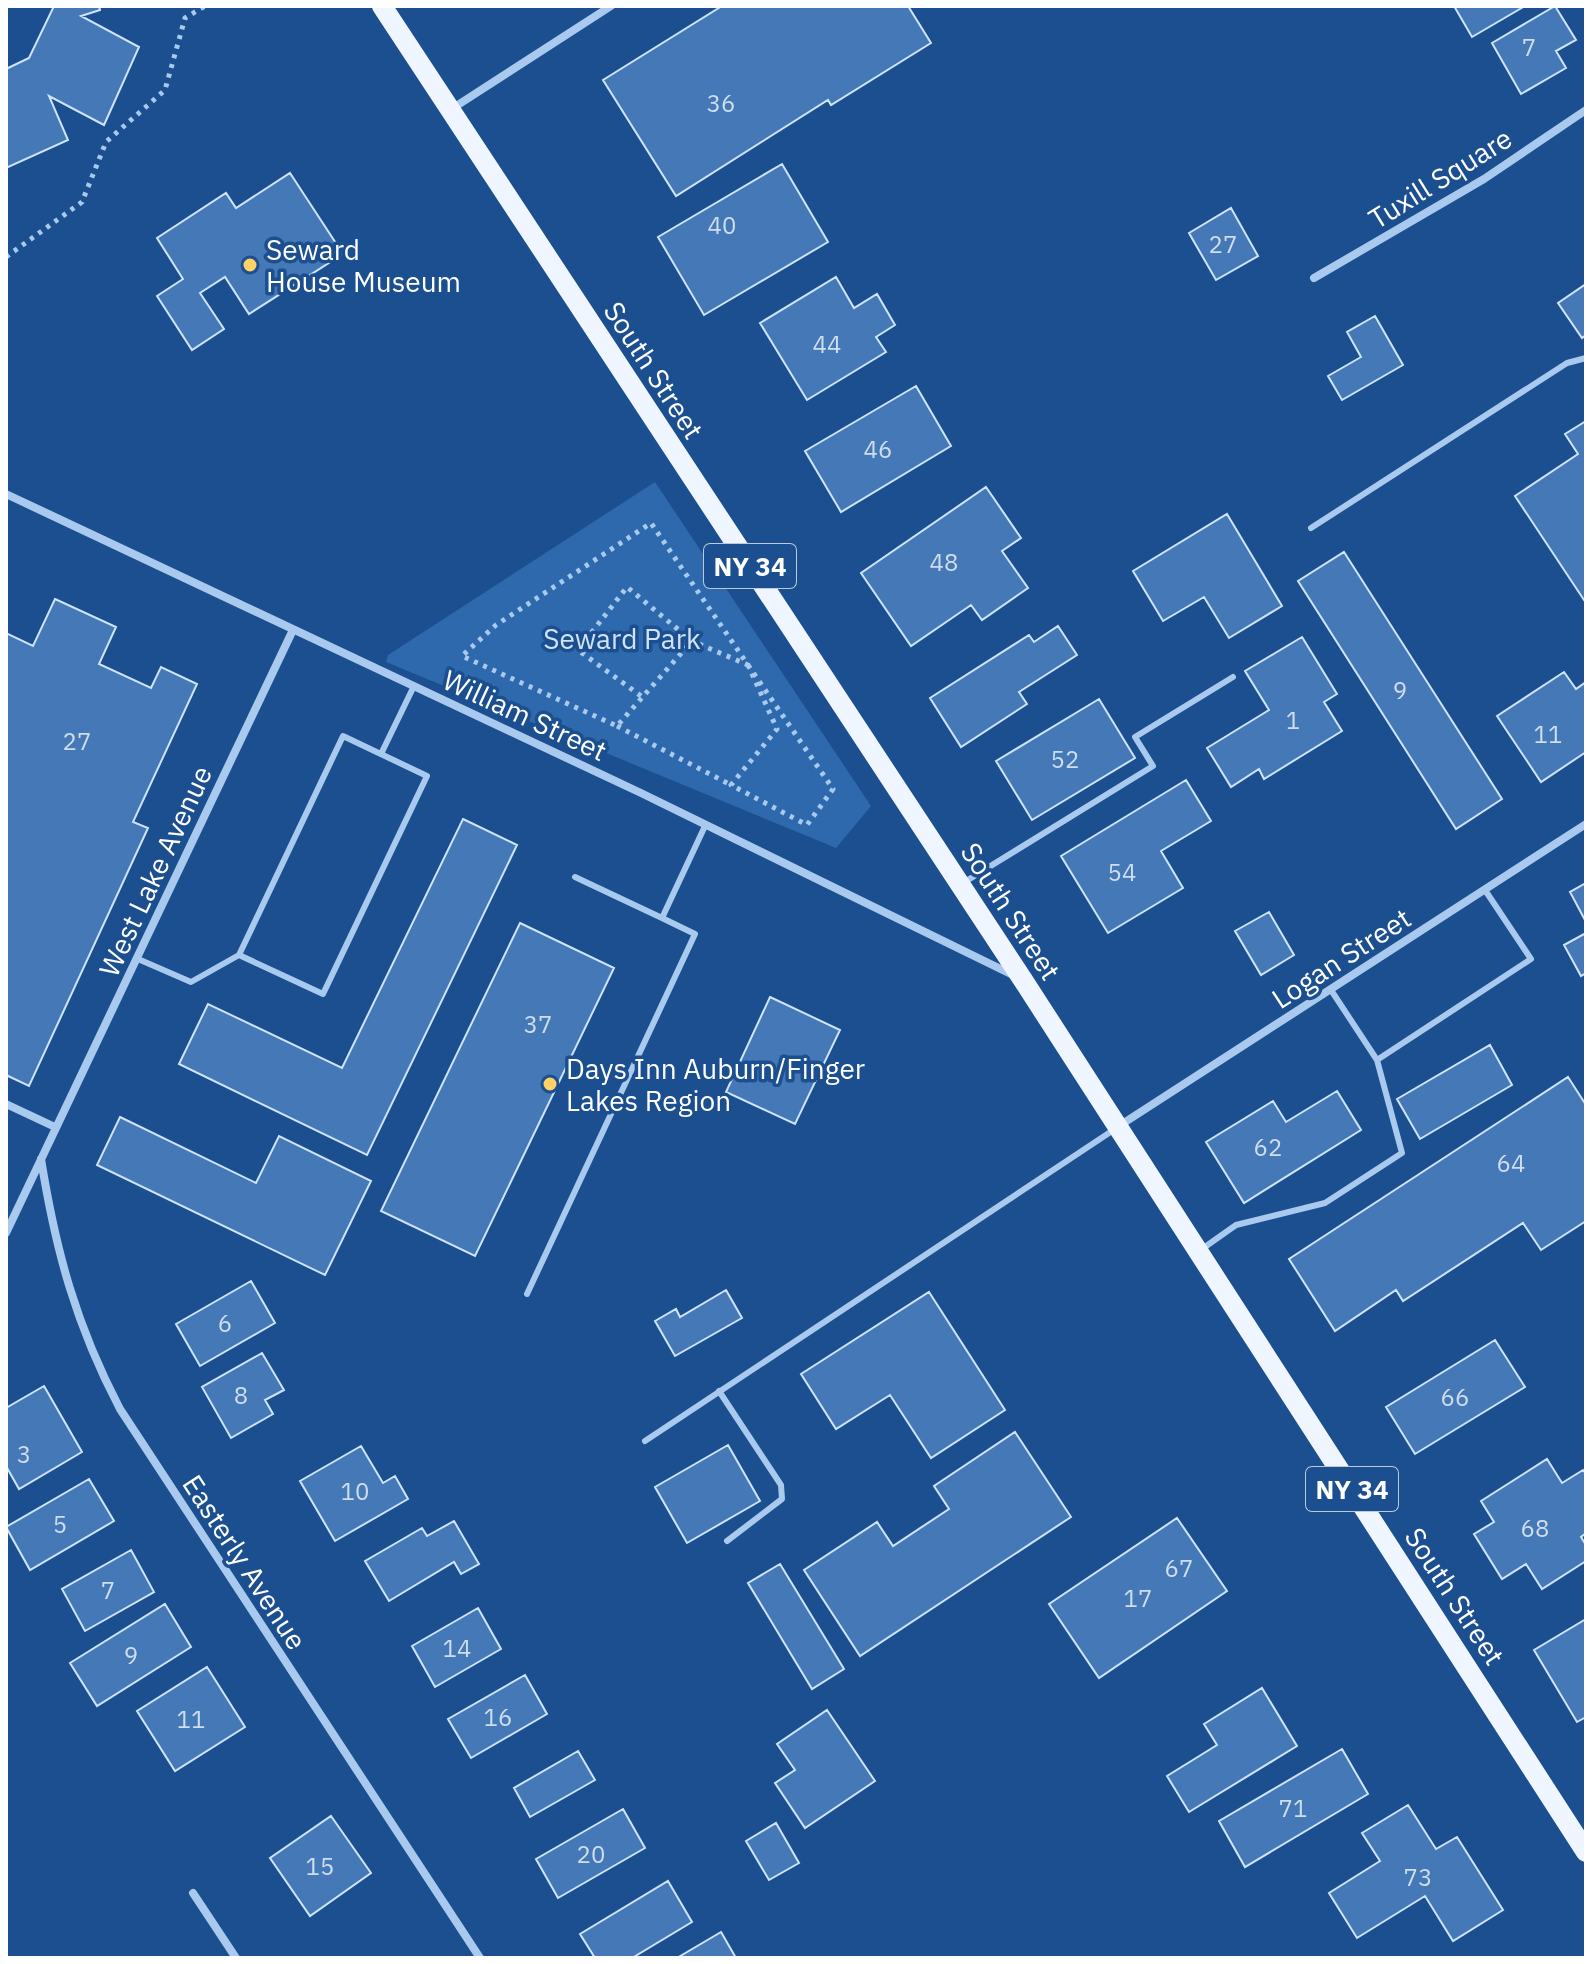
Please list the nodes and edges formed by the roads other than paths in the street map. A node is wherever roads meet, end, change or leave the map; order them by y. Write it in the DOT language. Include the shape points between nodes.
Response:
graph roads {
  1 [pos="382,6"];
  2 [pos="611,6"];
  3 [pos="450,110"];
  4 [pos="1586,110"];
  5 [pos="1314,278"];
  6 [pos="1586,358"];
  7 [pos="6,494"];
  8 [pos="1311,528"];
  9 [pos="292,632"];
  10 [pos="1233,677"];
  11 [pos="413,688"];
  12 [pos="381,754"];
  13 [pos="1586,824"];
  14 [pos="705,826"];
  15 [pos="575,877"];
  16 [pos="960,884"];
  17 [pos="1485,890"];
  18 [pos="662,918"];
  19 [pos="239,955"];
  20 [pos="138,959"];
  21 [pos="1023,980"];
  22 [pos="1331,990"];
  23 [pos="1377,1060"];
  24 [pos="6,1104"];
  25 [pos="55,1127"];
  26 [pos="1118,1127"];
  27 [pos="41,1159"];
  28 [pos="6,1233"];
  29 [pos="1199,1251"];
  30 [pos="527,1294"];
  31 [pos="719,1391"];
  32 [pos="645,1441"];
  33 [pos="727,1541"];
  34 [pos="1586,1852"];
  35 [pos="193,1893"];
  36 [pos="236,1958"];
  37 [pos="480,1958"];
  1 -- 3 [label="main road, South Street / NY 34"];
  2 -- 3 [label="street"];
  3 -- 16 [label="main road, South Street / NY 34"];
  4 -- 5 [label="street, Tuxill Square" via="1484,179"];
  6 -- 8 [label="lane" via="1567,363"];
  7 -- 9 [label="street, William Street"];
  9 -- 11 [label="street, William Street"];
  9 -- 20 [label="street, West Lake Avenue"];
  10 -- 16 [label="lane" via="1135,737 1153,766"];
  11 -- 12 [label="lane"];
  11 -- 14 [label="street, William Street"];
  12 -- 19 [label="lane" via="343,736"];
  12 -- 19 [label="lane" via="427,776 323,994"];
  13 -- 17 [label="street, Logan Street"];
  14 -- 18 [label="lane"];
  14 -- 21 [label="street, William Street"];
  15 -- 18 [label="lane"];
  16 -- 21 [label="main road, South Street / NY 34"];
  17 -- 22 [label="street, Logan Street"];
  17 -- 23 [label="lane" via="1531,959"];
  18 -- 30 [label="lane" via="695,934"];
  19 -- 20 [label="lane" via="191,982"];
  20 -- 25 [label="street, West Lake Avenue"];
  21 -- 26 [label="main road, South Street / NY 34"];
  22 -- 23 [label="lane"];
  22 -- 26 [label="street, Logan Street"];
  23 -- 29 [label="lane" via="1402,1153 1325,1203 1236,1225"];
  24 -- 25 [label="street"];
  25 -- 27 [label="street, West Lake Avenue"];
  26 -- 29 [label="main road, South Street / NY 34"];
  26 -- 31 [label="lane"];
  27 -- 28 [label="street, West Lake Avenue"];
  27 -- 37 [label="street, Easterly Avenue" via="66,1284 89,1350 120,1409"];
  29 -- 34 [label="main road, South Street / NY 34"];
  31 -- 32 [label="lane"];
  31 -- 33 [label="lane" via="781,1485 782,1499"];
  35 -- 36 [label="street"];
}
